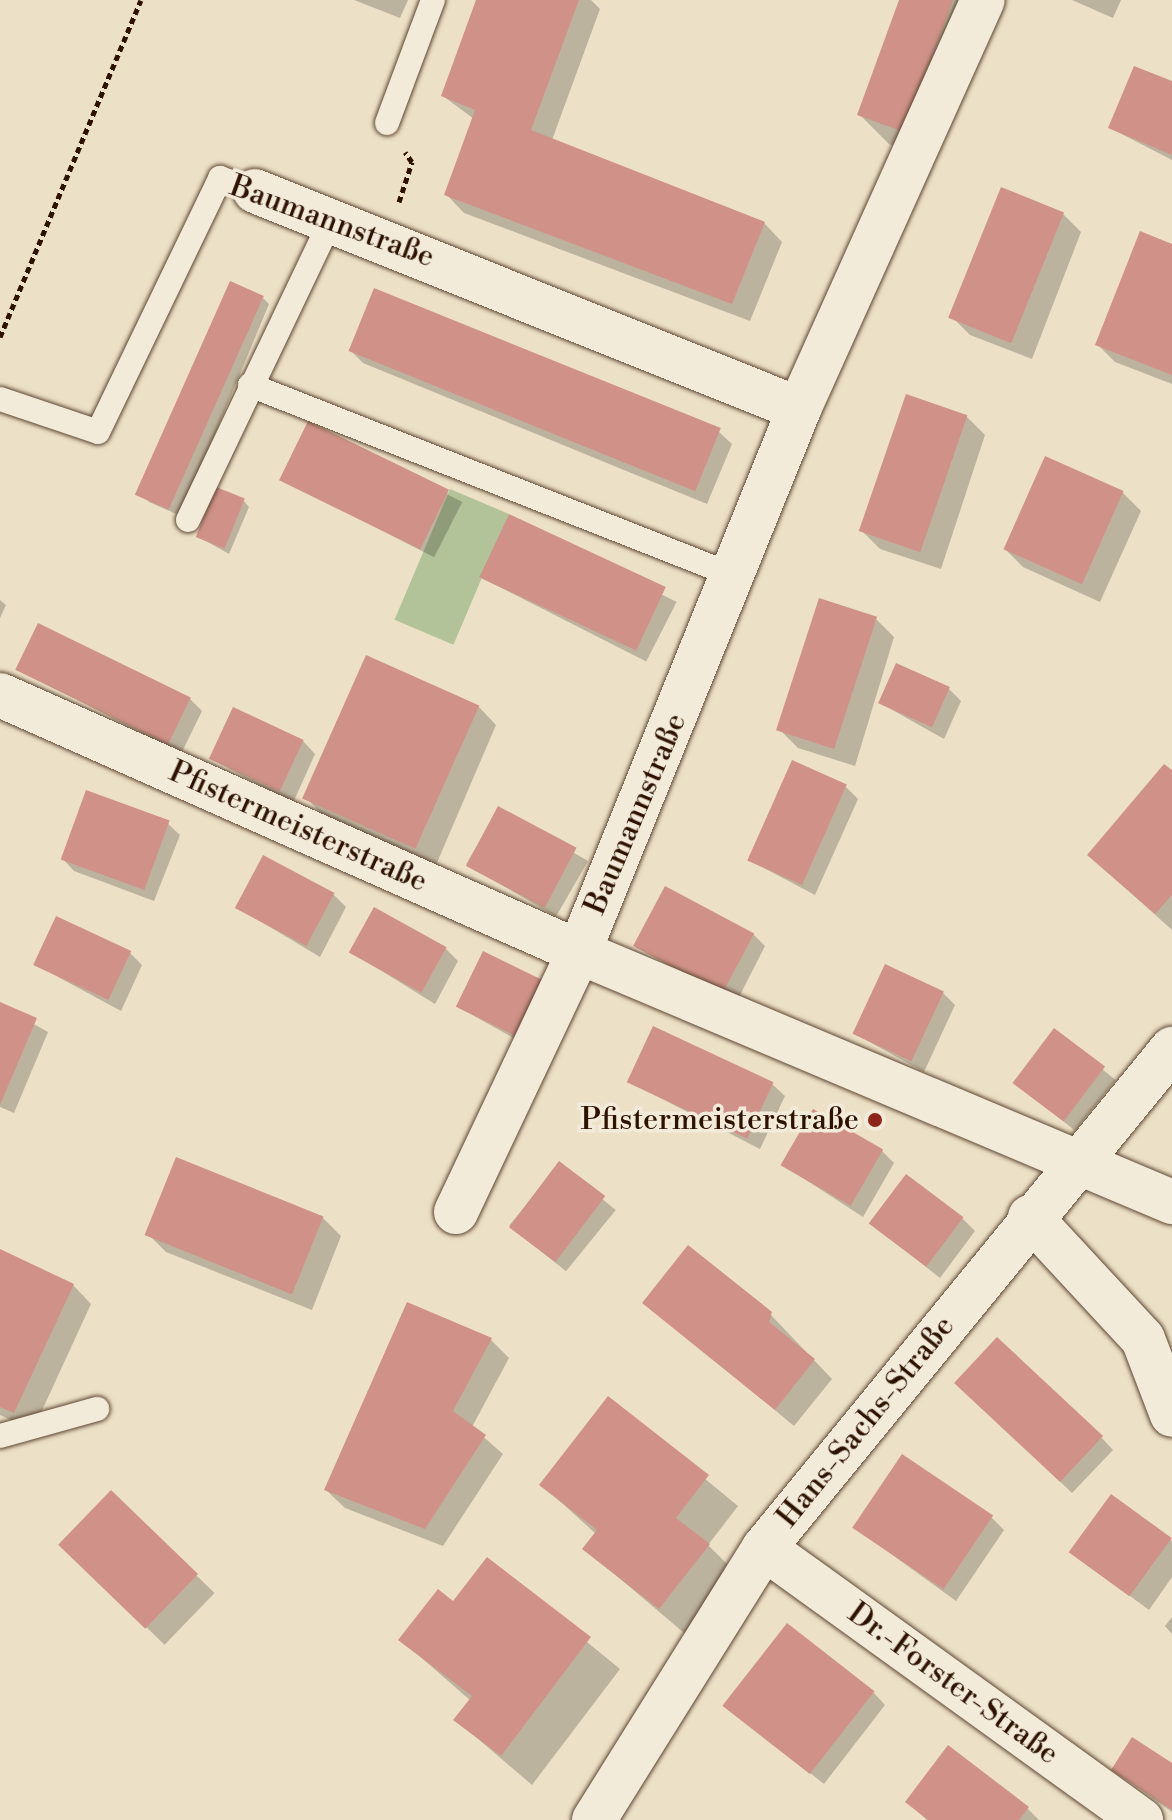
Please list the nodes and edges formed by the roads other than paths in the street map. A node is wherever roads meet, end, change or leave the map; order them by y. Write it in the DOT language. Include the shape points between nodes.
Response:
graph roads {
  1 [pos="433,0"];
  2 [pos="983,0"];
  3 [pos="387,123"];
  4 [pos="255,191"];
  5 [pos="332,218"];
  6 [pos="250,385"];
  7 [pos="0,399"];
  8 [pos="799,409"];
  9 [pos="188,520"];
  10 [pos="735,576"];
  11 [pos="0,695"];
  12 [pos="579,952"];
  13 [pos="1172,1049"];
  14 [pos="1080,1160"];
  15 [pos="1172,1202"];
  16 [pos="456,1212"];
  17 [pos="1030,1217"];
  18 [pos="97,1409"];
  19 [pos="1172,1415"];
  20 [pos="0,1436"];
  21 [pos="764,1548"];
  22 [pos="594,1820"];
  23 [pos="1141,1820"];
  1 -- 3 [label="lane"];
  2 -- 8 [label="street, Baumannstraße"];
  4 -- 5 [label="street, Baumannstraße"];
  4 -- 7 [label="lane, Baumannstraße" via="220,178 98,432"];
  5 -- 6 [label="lane"];
  5 -- 8 [label="street, Baumannstraße"];
  6 -- 9 [label="lane"];
  6 -- 10 [label="lane"];
  8 -- 10 [label="street, Baumannstraße"];
  10 -- 12 [label="street, Baumannstraße"];
  11 -- 12 [label="street, Pfistermeisterstraße"];
  12 -- 14 [label="street, Pfistermeisterstraße"];
  12 -- 16 [label="street, Baumannstraße"];
  13 -- 14 [label="street, Hans-Sachs-Straße"];
  14 -- 15 [label="street, Pfistermeisterstraße"];
  14 -- 17 [label="street, Hans-Sachs-Straße"];
  17 -- 19 [label="street" via="1143,1339"];
  17 -- 21 [label="street, Hans-Sachs-Straße"];
  18 -- 20 [label="lane"];
  21 -- 22 [label="street, Hans-Sachs-Straße"];
  21 -- 23 [label="street, Dr.-Forster-Straße"];
}
